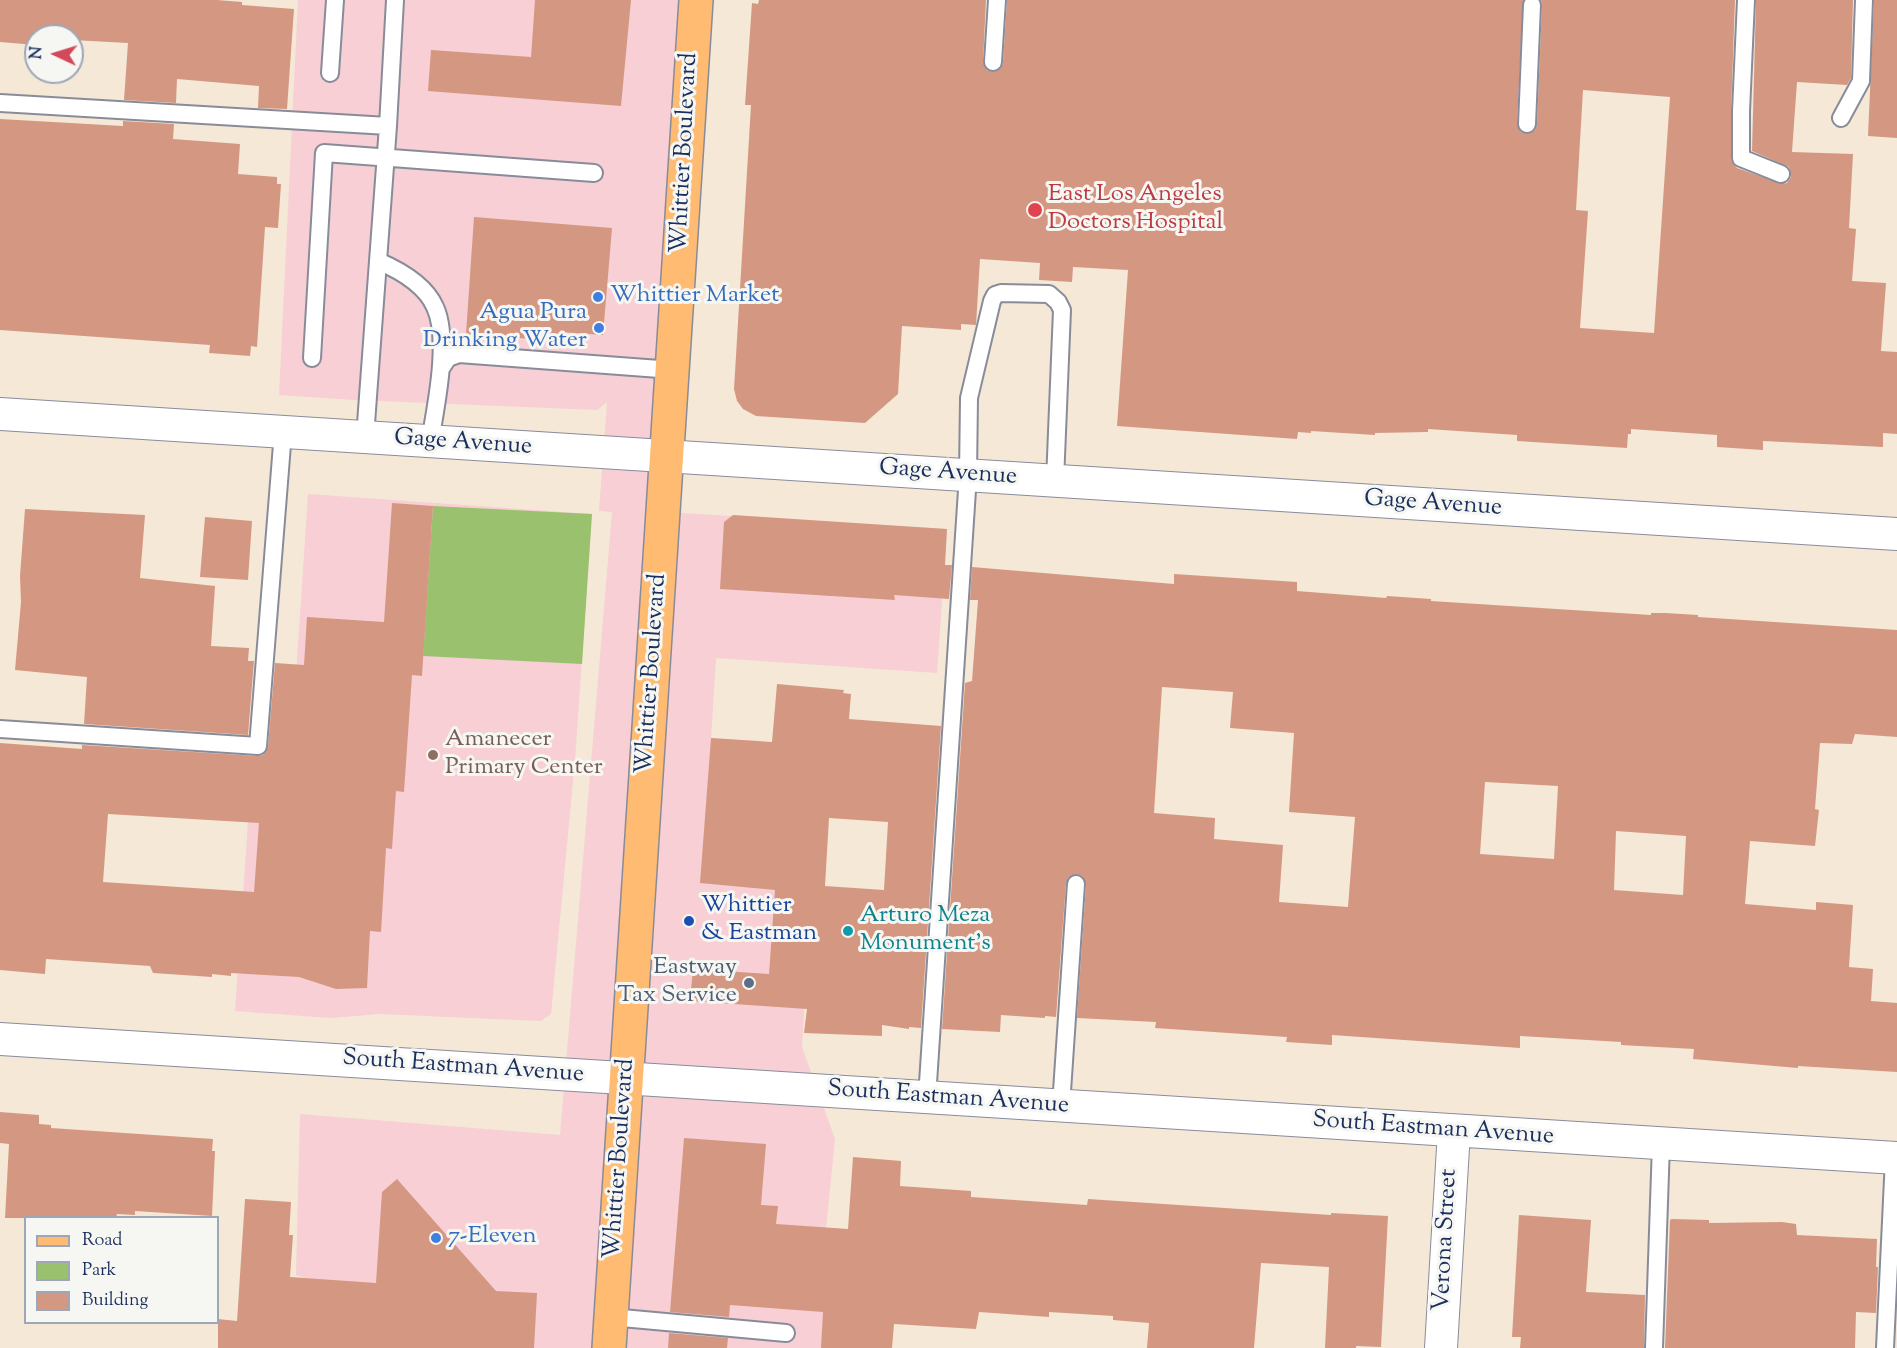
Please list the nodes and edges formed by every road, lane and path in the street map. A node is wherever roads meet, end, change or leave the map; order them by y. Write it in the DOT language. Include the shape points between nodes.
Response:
graph roads {
  1 [pos="335,0"];
  2 [pos="395,0"];
  3 [pos="696,0"];
  4 [pos="997,0"];
  5 [pos="1746,0"];
  6 [pos="1864,0"];
  7 [pos="1532,5"];
  8 [pos="993,62"];
  9 [pos="330,73"];
  10 [pos="0,103"];
  11 [pos="1841,118"];
  12 [pos="1527,124"];
  13 [pos="388,126"];
  14 [pos="386,158"];
  15 [pos="594,173"];
  16 [pos="1781,174"];
  17 [pos="378,261"];
  18 [pos="312,358"];
  19 [pos="442,367"];
  20 [pos="673,370"];
  21 [pos="0,414"];
  22 [pos="283,432"];
  23 [pos="365,437"];
  24 [pos="430,441"];
  25 [pos="668,457"];
  26 [pos="968,476"];
  27 [pos="1055,481"];
  28 [pos="1897,534"];
  29 [pos="0,729"];
  30 [pos="1076,884"];
  31 [pos="0,1039"];
  32 [pos="626,1079"];
  33 [pos="927,1098"];
  34 [pos="1061,1106"];
  35 [pos="1454,1131"];
  36 [pos="1661,1144"];
  37 [pos="1896,1158"];
  38 [pos="610,1332"];
  39 [pos="786,1333"];
  40 [pos="1441,1348"];
  41 [pos="1653,1348"];
  42 [pos="1885,1348"];
  1 -- 9 [label="lane"];
  2 -- 13 [label="lane"];
  3 -- 20 [label="main road, Whittier Boulevard"];
  4 -- 8 [label="lane"];
  5 -- 16 [label="lane" via="1741,159"];
  6 -- 11 [label="lane" via="1861,81"];
  7 -- 12 [label="lane"];
  10 -- 13 [label="lane"];
  13 -- 14 [label="lane"];
  14 -- 15 [label="lane"];
  14 -- 17 [label="lane"];
  14 -- 18 [label="lane" via="324,153"];
  17 -- 19 [label="lane" via="403,273 434,305 439,319"];
  17 -- 23 [label="lane"];
  19 -- 20 [label="lane" via="448,358 459,354"];
  19 -- 24 [label="lane"];
  20 -- 25 [label="main road, Whittier Boulevard"];
  21 -- 22 [label="street, Gage Avenue"];
  22 -- 23 [label="street, Gage Avenue"];
  22 -- 29 [label="lane" via="258,746"];
  23 -- 24 [label="street, Gage Avenue"];
  24 -- 25 [label="street, Gage Avenue"];
  25 -- 26 [label="street, Gage Avenue"];
  25 -- 32 [label="main road, Whittier Boulevard"];
  26 -- 27 [label="street, Gage Avenue"];
  26 -- 27 [label="lane" via="969,398 992,301 1002,293 1049,294 1062,310"];
  26 -- 33 [label="lane"];
  27 -- 28 [label="street, Gage Avenue"];
  30 -- 34 [label="lane"];
  31 -- 32 [label="street, South Eastman Avenue"];
  32 -- 33 [label="street, South Eastman Avenue"];
  32 -- 38 [label="main road, Whittier Boulevard"];
  33 -- 34 [label="street, South Eastman Avenue"];
  34 -- 35 [label="street, South Eastman Avenue"];
  35 -- 36 [label="street, South Eastman Avenue"];
  35 -- 40 [label="street, Verona Street"];
  36 -- 37 [label="street, South Eastman Avenue"];
  36 -- 41 [label="lane"];
  37 -- 42 [label="lane"];
  38 -- 39 [label="lane"];
}
